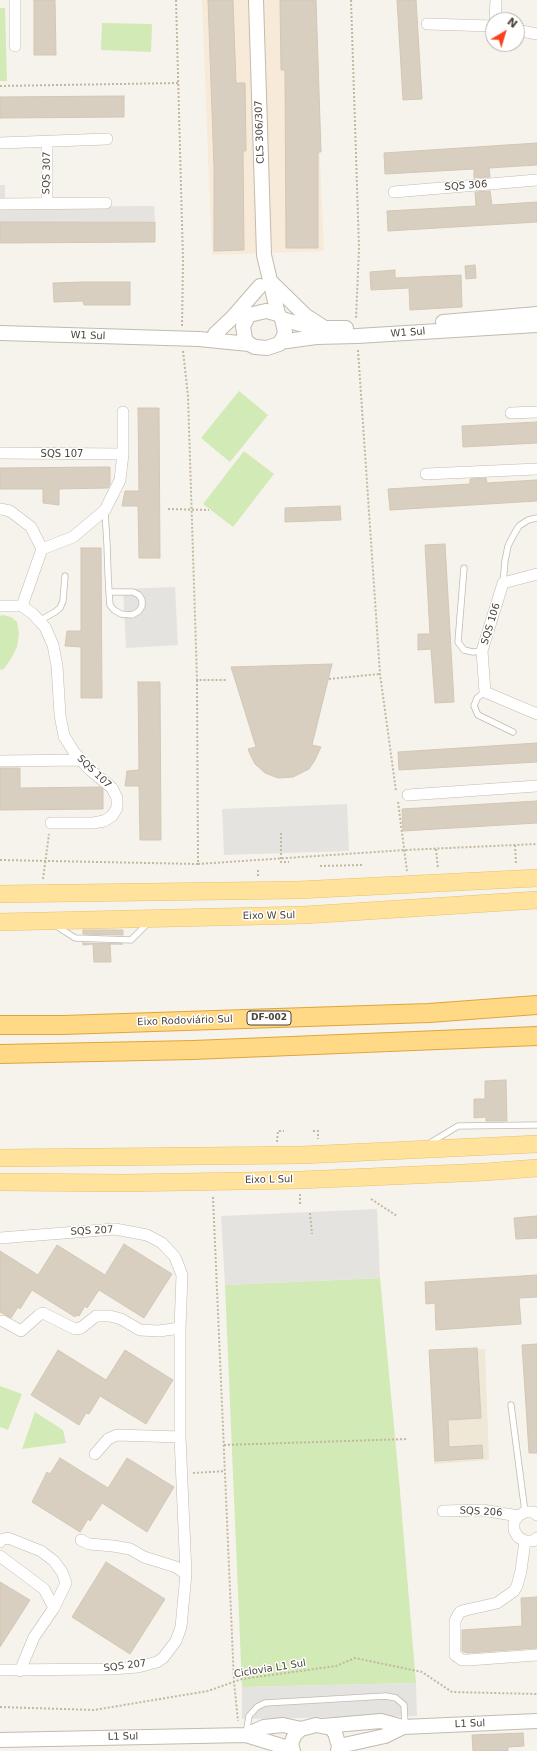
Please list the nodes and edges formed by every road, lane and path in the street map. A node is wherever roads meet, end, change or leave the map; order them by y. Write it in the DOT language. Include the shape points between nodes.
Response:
graph roads {
  1 [pos="15,0"];
  2 [pos="176,0"];
  3 [pos="256,0"];
  4 [pos="351,0"];
  5 [pos="496,0"];
  6 [pos="495,12"];
  7 [pos="427,24"];
  8 [pos="485,26"];
  9 [pos="525,32"];
  10 [pos="537,34"];
  11 [pos="15,46"];
  12 [pos="178,83"];
  13 [pos="0,86"];
  14 [pos="107,139"];
  15 [pos="47,142"];
  16 [pos="0,143"];
  17 [pos="537,180"];
  18 [pos="394,192"];
  19 [pos="106,203"];
  20 [pos="0,204"];
  21 [pos="47,204"];
  22 [pos="265,283"];
  23 [pos="537,314"];
  24 [pos="247,317"];
  25 [pos="280,317"];
  26 [pos="537,325"];
  27 [pos="324,327"];
  28 [pos="356,332"];
  29 [pos="0,333"];
  30 [pos="216,334"];
  31 [pos="182,339"];
  32 [pos="199,339"];
  33 [pos="280,342"];
  34 [pos="249,344"];
  35 [pos="123,412"];
  36 [pos="537,412"];
  37 [pos="511,413"];
  38 [pos="0,453"];
  39 [pos="123,454"];
  40 [pos="537,469"];
  41 [pos="426,474"];
  42 [pos="0,509"];
  43 [pos="168,509"];
  44 [pos="105,510"];
  45 [pos="191,510"];
  46 [pos="209,510"];
  47 [pos="537,518"];
  48 [pos="42,549"];
  49 [pos="464,568"];
  50 [pos="537,574"];
  51 [pos="65,576"];
  52 [pos="503,583"];
  53 [pos="109,592"];
  54 [pos="0,606"];
  55 [pos="22,606"];
  56 [pos="39,621"];
  57 [pos="482,651"];
  58 [pos="380,674"];
  59 [pos="329,679"];
  60 [pos="197,680"];
  61 [pos="227,680"];
  62 [pos="485,692"];
  63 [pos="537,714"];
  64 [pos="513,732"];
  65 [pos="81,760"];
  66 [pos="0,761"];
  67 [pos="537,786"];
  68 [pos="408,795"];
  69 [pos="51,823"];
  70 [pos="281,833"];
  71 [pos="537,844"];
  72 [pos="515,845"];
  73 [pos="436,849"];
  74 [pos="405,850"];
  75 [pos="281,859"];
  76 [pos="0,860"];
  77 [pos="45,861"];
  78 [pos="289,862"];
  79 [pos="198,864"];
  80 [pos="363,865"];
  81 [pos="320,866"];
  82 [pos="537,878"];
  83 [pos="517,879"];
  84 [pos="439,884"];
  85 [pos="410,886"];
  86 [pos="0,894"];
  87 [pos="41,894"];
  88 [pos="537,900"];
  89 [pos="0,922"];
  90 [pos="537,1005"];
  91 [pos="0,1025"];
  92 [pos="537,1036"];
  93 [pos="0,1054"];
  94 [pos="537,1125"];
  95 [pos="537,1144"];
  96 [pos="420,1150"];
  97 [pos="0,1158"];
  98 [pos="537,1168"];
  99 [pos="213,1181"];
  100 [pos="0,1182"];
  101 [pos="371,1199"];
  102 [pos="310,1213"];
  103 [pos="397,1216"];
  104 [pos="312,1234"];
  105 [pos="0,1238"];
  106 [pos="3,1321"];
  107 [pos="180,1328"];
  108 [pos="511,1405"];
  109 [pos="180,1437"];
  110 [pos="408,1439"];
  111 [pos="224,1445"];
  112 [pos="95,1454"];
  113 [pos="225,1471"];
  114 [pos="181,1473"];
  115 [pos="443,1511"];
  116 [pos="522,1514"];
  117 [pos="537,1515"];
  118 [pos="537,1538"];
  119 [pos="81,1540"];
  120 [pos="525,1541"];
  121 [pos="0,1542"];
  122 [pos="0,1556"];
  123 [pos="186,1574"];
  124 [pos="66,1583"];
  125 [pos="44,1589"];
  126 [pos="54,1608"];
  127 [pos="537,1655"];
  128 [pos="0,1670"];
  129 [pos="20,1671"];
  130 [pos="234,1682"];
  131 [pos="537,1694"];
  132 [pos="0,1708"];
  133 [pos="537,1721"];
  134 [pos="323,1726"];
  135 [pos="404,1727"];
  136 [pos="301,1729"];
  137 [pos="242,1735"];
  138 [pos="0,1740"];
  139 [pos="338,1748"];
  140 [pos="292,1750"];
  1 -- 11 [label="street"];
  2 -- 12 [label="path"];
  3 -- 22 [label="street, CLS 306/307"];
  4 -- 28 [label="path" via="359,248"];
  5 -- 6 [label="street"];
  7 -- 8 [label="street"];
  9 -- 10 [label="street"];
  12 -- 13 [label="path"];
  12 -- 31 [label="path" via="183,261"];
  14 -- 15 [label="street, SQS 307"];
  15 -- 16 [label="street, SQS 307"];
  15 -- 21 [label="street, SQS 307"];
  17 -- 18 [label="street, SQS 306"];
  19 -- 21 [label="street, SQS 307"];
  20 -- 21 [label="street, SQS 307"];
  22 -- 24 [label="street, CLS 306/307"];
  22 -- 25 [label="street, CLS 306/307"];
  22 -- 27 [label="street"];
  22 -- 30 [label="street"];
  23 -- 28 [label="street, W1 Sul"];
  24 -- 25 [label="street" via="266,311"];
  24 -- 30 [label="street, W1 Sul"];
  24 -- 34 [label="street" via="243,332"];
  25 -- 27 [label="street, W1 Sul" via="314,328"];
  25 -- 33 [label="street" via="284,332"];
  26 -- 28 [label="street, W1 Sul"];
  27 -- 28 [label="street, W1 Sul"];
  28 -- 33 [label="street, W1 Sul"];
  28 -- 58 [label="path"];
  29 -- 31 [label="street, W1 Sul"];
  30 -- 32 [label="street, W1 Sul"];
  31 -- 32 [label="street, W1 Sul"];
  31 -- 45 [label="path" via="188,396"];
  32 -- 34 [label="street, W1 Sul"];
  33 -- 34 [label="street" via="268,348"];
  35 -- 39 [label="street"];
  36 -- 37 [label="street"];
  38 -- 39 [label="street, SQS 107"];
  39 -- 44 [label="street" via="120,480"];
  40 -- 41 [label="street"];
  42 -- 48 [label="street" via="10,512 31,528"];
  43 -- 45 [label="path"];
  44 -- 48 [label="street" via="73,537"];
  44 -- 53 [label="lane"];
  45 -- 46 [label="path"];
  45 -- 60 [label="path"];
  47 -- 52 [label="lane" via="519,526 513,536 508,546"];
  48 -- 55 [label="street"];
  49 -- 57 [label="lane" via="458,642 464,650"];
  50 -- 52 [label="street"];
  51 -- 56 [label="lane" via="60,608"];
  52 -- 57 [label="street, SQS 106"];
  53 -- 53 [label="lane" via="110,605 121,614 132,615 142,606 139,595 133,592"];
  54 -- 55 [label="street"];
  55 -- 56 [label="street, SQS 107"];
  56 -- 65 [label="street, SQS 107" via="50,639 56,659 64,736"];
  57 -- 62 [label="street, SQS 106"];
  58 -- 59 [label="path"];
  58 -- 74 [label="path"];
  60 -- 61 [label="path"];
  60 -- 79 [label="path"];
  62 -- 63 [label="street"];
  62 -- 64 [label="lane" via="477,698 474,706 478,715"];
  65 -- 66 [label="street"];
  65 -- 69 [label="street, SQS 107" via="112,788 117,798 117,808 112,816 104,821"];
  67 -- 68 [label="street"];
  69 -- 77 [label="path"];
  70 -- 75 [label="path"];
  71 -- 72 [label="path"];
  72 -- 73 [label="path"];
  72 -- 83 [label="path"];
  73 -- 74 [label="path"];
  73 -- 84 [label="path"];
  74 -- 75 [label="path"];
  74 -- 85 [label="path"];
  75 -- 78 [label="path" via="281,862"];
  75 -- 79 [label="path"];
  76 -- 77 [label="path"];
  77 -- 79 [label="path"];
  77 -- 87 [label="path"];
  80 -- 81 [label="path"];
  82 -- 83 [label="main road"];
  83 -- 84 [label="main road"];
  84 -- 85 [label="main road"];
  85 -- 87 [label="main road"];
  86 -- 87 [label="main road"];
  88 -- 89 [label="main road, Eixo W Sul" via="305,915"];
  90 -- 91 [label="highway, Eixo Rodoviário Sul / DF-002" via="429,1014"];
  92 -- 93 [label="highway" via="193,1050"];
  94 -- 96 [label="lane" via="458,1126"];
  95 -- 96 [label="main road"];
  96 -- 97 [label="main road" via="302,1155"];
  98 -- 99 [label="main road, Eixo L Sul" via="300,1180"];
  99 -- 100 [label="main road, Eixo L Sul"];
  99 -- 111 [label="path"];
  101 -- 103 [label="path"];
  102 -- 104 [label="path"];
  105 -- 107 [label="street, SQS 207" via="115,1229 147,1235 162,1243 175,1257 182,1275"];
  106 -- 107 [label="street" via="21,1331 43,1313 75,1329 81,1328 96,1316 121,1319 140,1330"];
  107 -- 109 [label="street, SQS 207"];
  108 -- 116 [label="lane"];
  109 -- 112 [label="street" via="117,1435 108,1439"];
  109 -- 114 [label="street, SQS 207"];
  110 -- 111 [label="path"];
  111 -- 113 [label="path"];
  113 -- 114 [label="path"];
  113 -- 130 [label="path"];
  114 -- 123 [label="street, SQS 207"];
  115 -- 116 [label="street, SQS 206" via="483,1510"];
  116 -- 117 [label="street, SQS 206" via="533,1512"];
  116 -- 120 [label="street, SQS 206" via="514,1522 514,1530 518,1537"];
  118 -- 120 [label="street"];
  119 -- 123 [label="street" via="89,1544 130,1549 144,1557 169,1564"];
  120 -- 127 [label="street" via="521,1571 514,1592 497,1603 460,1612 455,1621 455,1655 462,1660"];
  121 -- 124 [label="street" via="8,1538 18,1540 41,1551 54,1561"];
  122 -- 125 [label="street"];
  123 -- 129 [label="street, SQS 207" via="181,1627 176,1641 157,1662 138,1667 112,1669"];
  124 -- 125 [label="street"];
  124 -- 126 [label="street"];
  125 -- 126 [label="street"];
  126 -- 129 [label="street" via="34,1637"];
  128 -- 129 [label="street, SQS 207"];
  130 -- 131 [label="path, Ciclovia L1 Sul" via="336,1666 355,1658 422,1672 452,1692"];
  130 -- 132 [label="path, Ciclovia L1 Sul" via="208,1691 94,1710"];
  130 -- 137 [label="path"];
  133 -- 135 [label="street, L1 Sul"];
  134 -- 135 [label="street, L1 Sul" via="381,1721"];
  134 -- 136 [label="street, L1 Sul"];
  134 -- 139 [label="street" via="331,1728 335,1733"];
  135 -- 137 [label="lane" via="404,1705 396,1698 386,1696 265,1703 256,1707 249,1716"];
  135 -- 139 [label="street, L1 Sul" via="385,1736"];
  136 -- 137 [label="street, L1 Sul" via="283,1725 264,1727"];
  136 -- 140 [label="street" via="292,1739"];
  137 -- 138 [label="street, L1 Sul"];
  137 -- 140 [label="street, L1 Sul"];
}
